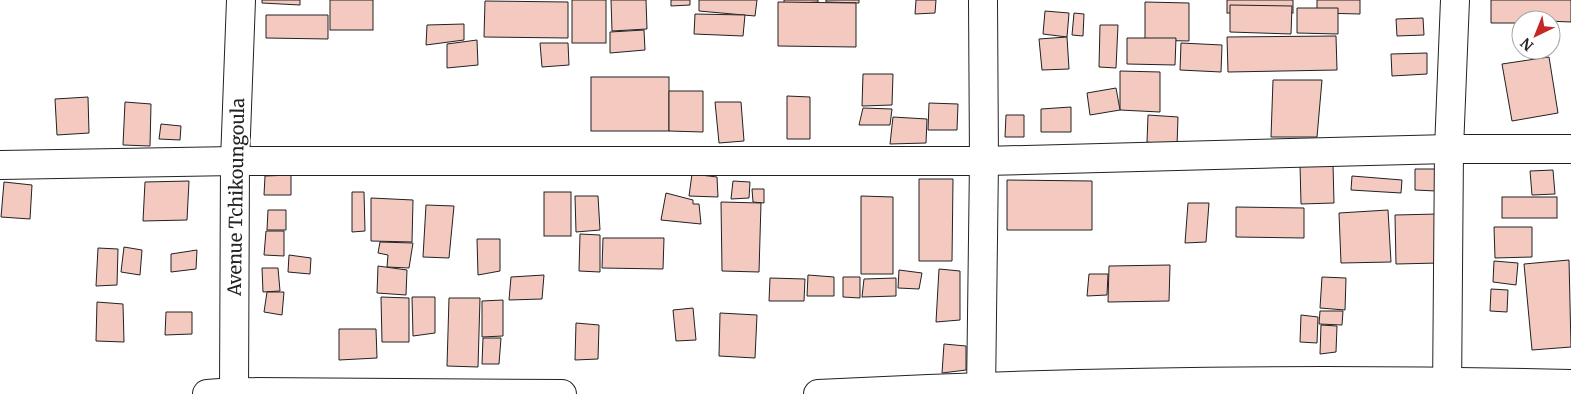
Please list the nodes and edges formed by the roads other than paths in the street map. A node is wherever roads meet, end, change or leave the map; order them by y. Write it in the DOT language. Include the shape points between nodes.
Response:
graph roads {
  1 [pos="241,0"];
  2 [pos="983,0"];
  3 [pos="1455,0"];
  4 [pos="1449,149"];
  5 [pos="1571,149"];
  6 [pos="235,161"];
  7 [pos="984,161"];
  8 [pos="0,165"];
  9 [pos="1571,384"];
  10 [pos="1447,388"];
  11 [pos="981,390"];
  12 [pos="234,393"];
  13 [pos="207,394"];
  14 [pos="562,394"];
  15 [pos="818,394"];
  1 -- 6 [label="street, Avenue Tchikoungoula"];
  2 -- 7 [label="street"];
  3 -- 4 [label="street"];
  4 -- 5 [label="street"];
  4 -- 7 [label="street"];
  4 -- 10 [label="street"];
  6 -- 7 [label="street"];
  6 -- 8 [label="street"];
  6 -- 12 [label="street, Avenue Tchikoungoula"];
  7 -- 11 [label="street"];
  9 -- 10 [label="street"];
  10 -- 11 [label="street"];
  11 -- 15 [label="street"];
  12 -- 13 [label="street"];
  12 -- 14 [label="street"];
}
